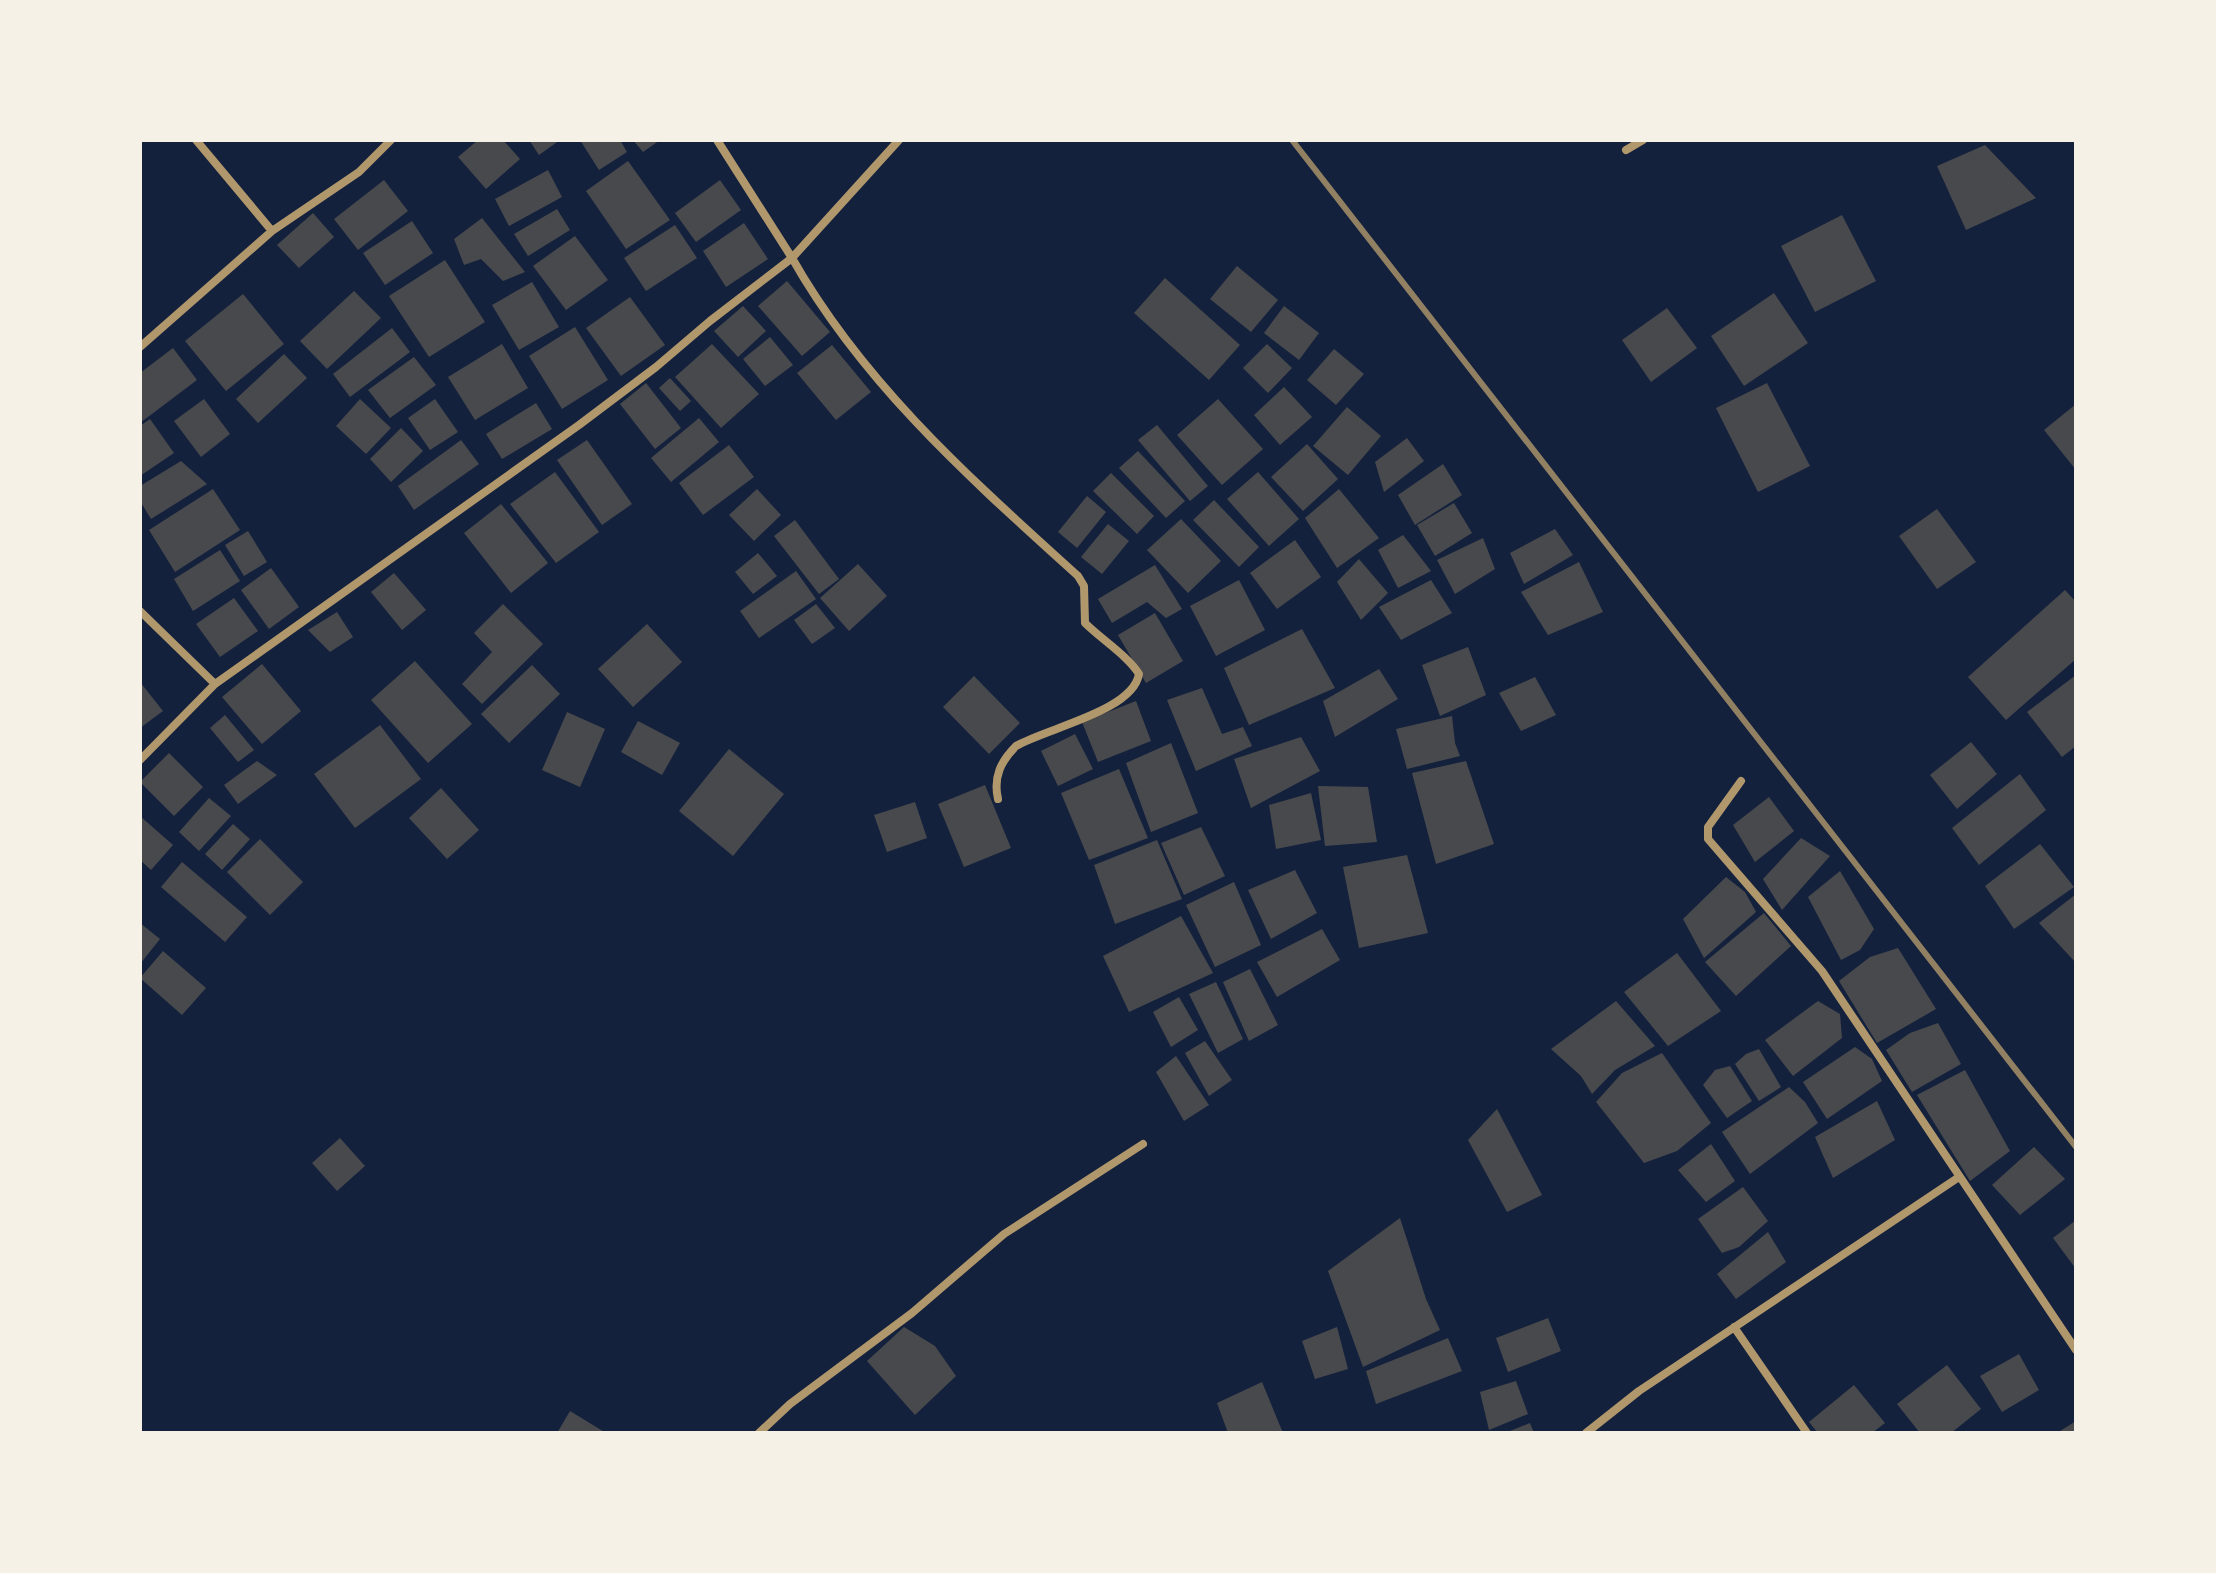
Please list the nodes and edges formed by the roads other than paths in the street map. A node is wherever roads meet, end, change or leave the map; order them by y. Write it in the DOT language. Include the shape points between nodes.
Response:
graph roads {
  1 [pos="196,140"];
  2 [pos="391,140"];
  3 [pos="717,140"];
  4 [pos="899,140"];
  5 [pos="1643,140"];
  6 [pos="1626,150"];
  7 [pos="272,231"];
  8 [pos="792,258"];
  9 [pos="140,347"];
  10 [pos="140,611"];
  11 [pos="215,684"];
  12 [pos="140,760"];
  13 [pos="1741,781"];
  14 [pos="998,799"];
  15 [pos="1143,1144"];
  16 [pos="1959,1177"];
  17 [pos="1734,1327"];
  18 [pos="2076,1350"];
  19 [pos="759,1433"];
  20 [pos="1586,1433"];
  21 [pos="1807,1433"];
  1 -- 7 [label="street"];
  2 -- 7 [label="street" via="359,172"];
  3 -- 8 [label="street"];
  4 -- 8 [label="street"];
  5 -- 6 [label="street"];
  7 -- 9 [label="street"];
  8 -- 11 [label="street" via="579,425"];
  8 -- 14 [label="street" via="831,323 902,409 1078,576 1084,586 1085,623 1139,674 1135,688 1119,702 1016,746 996,778"];
  10 -- 11 [label="street"];
  11 -- 12 [label="street"];
  13 -- 16 [label="street" via="1708,827 1708,839 1822,971"];
  15 -- 19 [label="street" via="1004,1234"];
  16 -- 17 [label="street"];
  16 -- 18 [label="street"];
  17 -- 20 [label="street"];
  17 -- 21 [label="street"];
}
